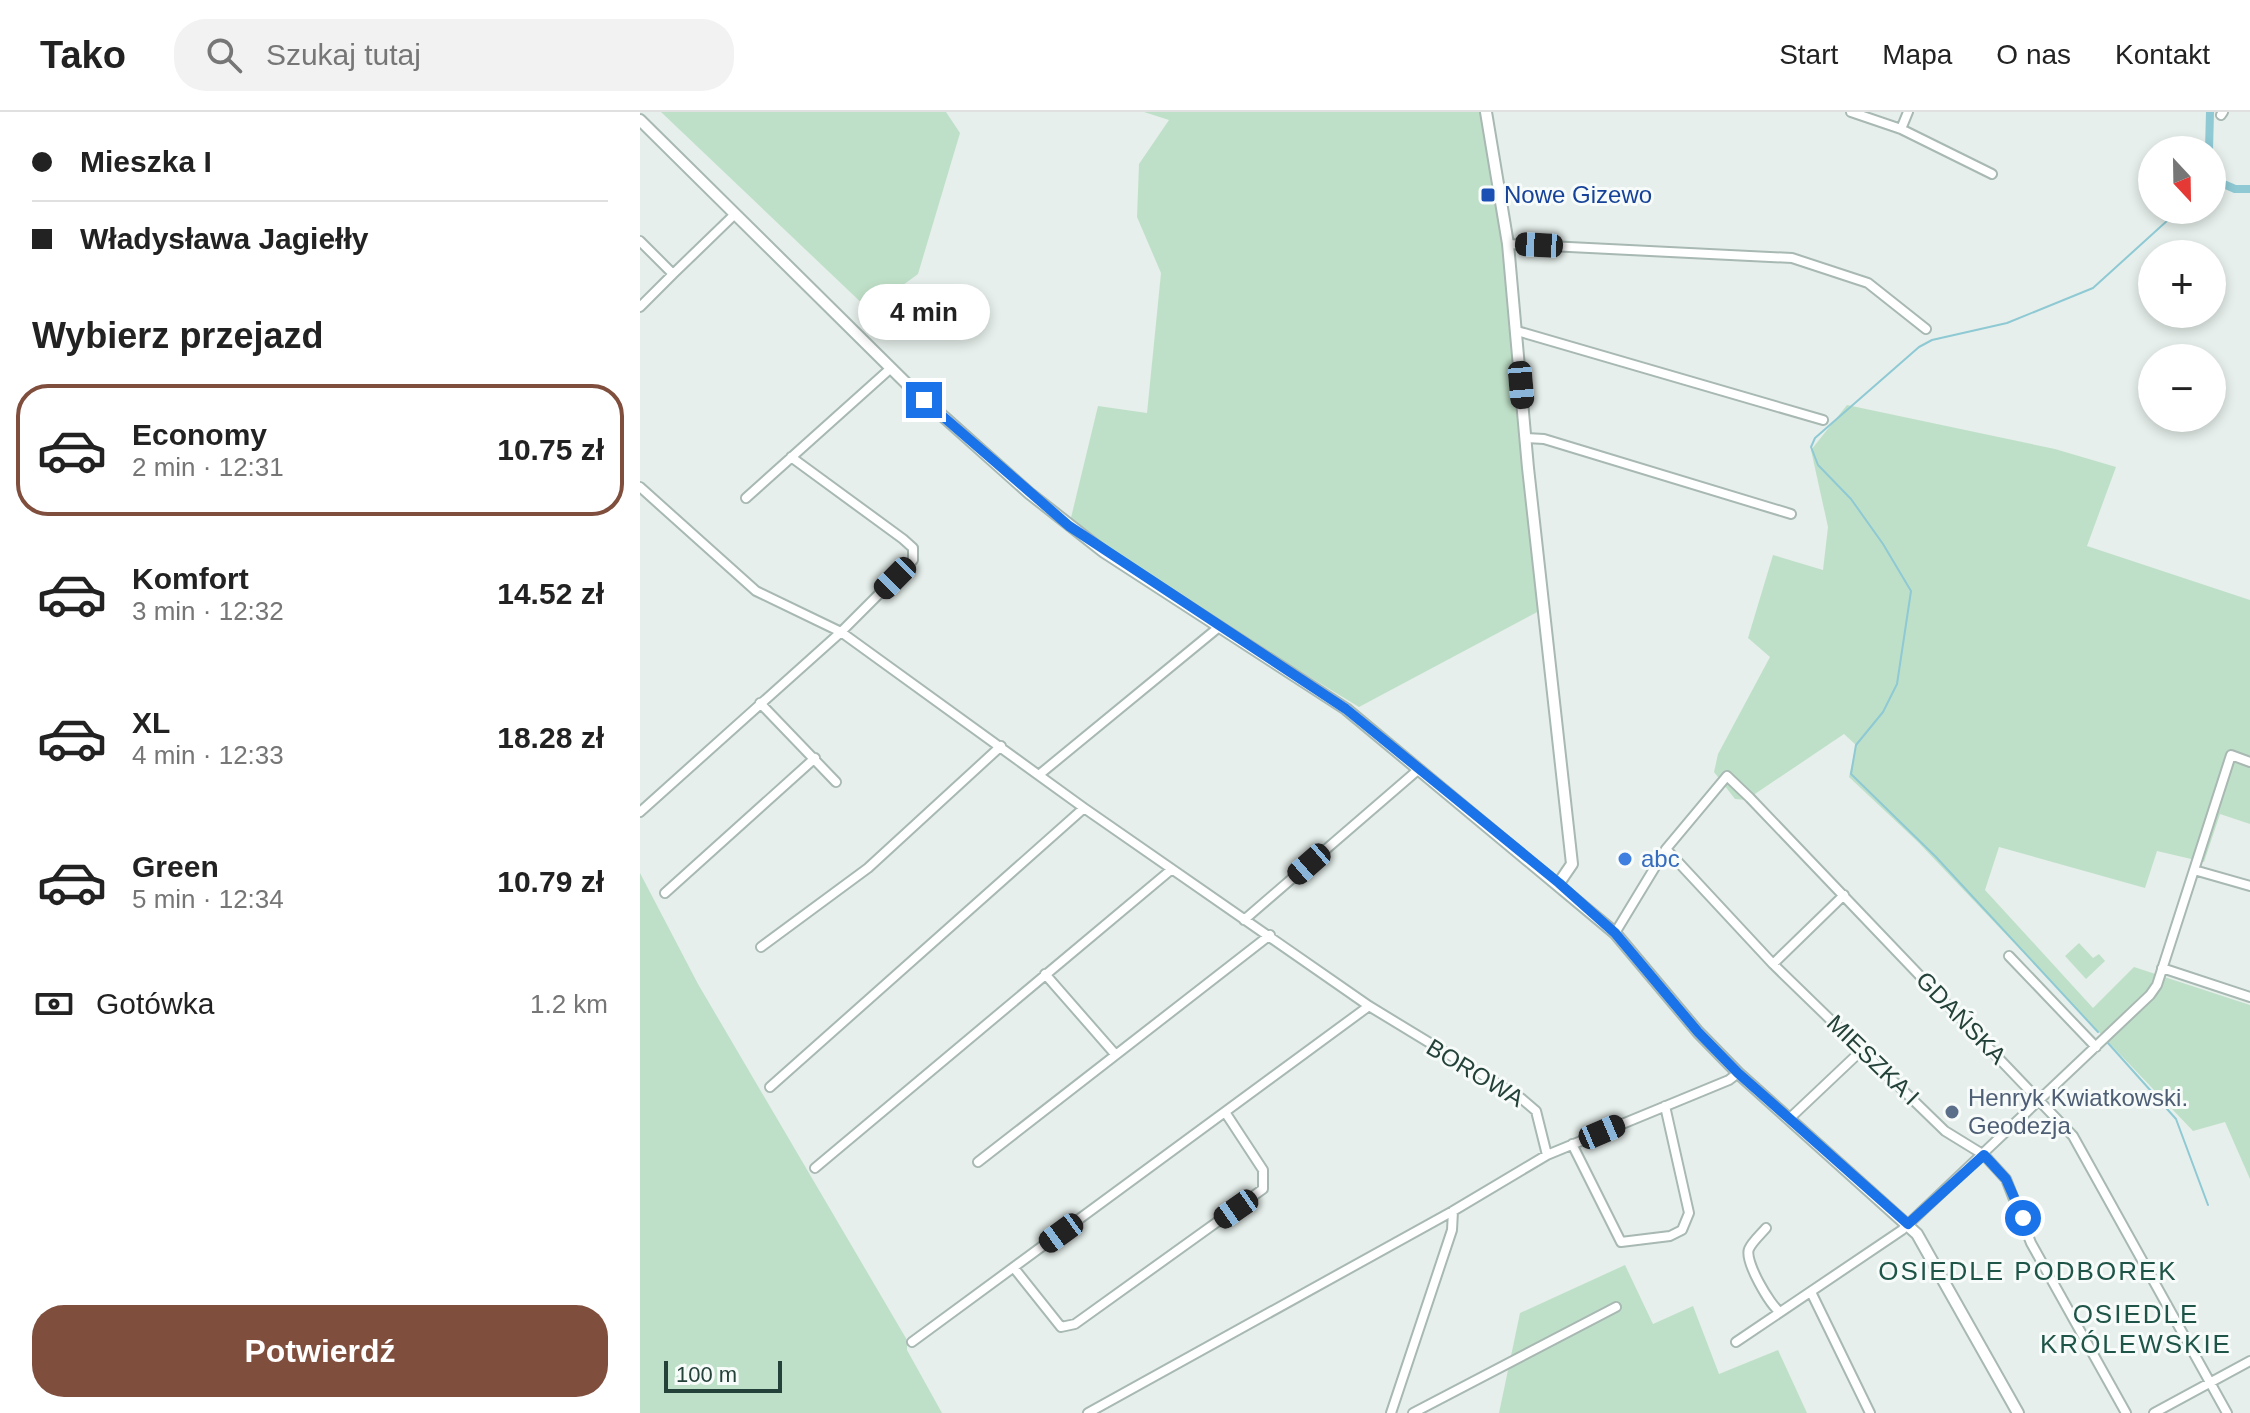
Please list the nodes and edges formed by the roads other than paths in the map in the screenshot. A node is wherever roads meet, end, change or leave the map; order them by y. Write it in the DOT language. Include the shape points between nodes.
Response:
graph roads {
  1 [pos="1486,112"];
  2 [pos="1851,112"];
  3 [pos="1908,112"];
  4 [pos="640,120"];
  5 [pos="1901,129"];
  6 [pos="1992,174"];
  7 [pos="735,214"];
  8 [pos="640,241"];
  9 [pos="1508,244"];
  10 [pos="673,274"];
  11 [pos="640,307"];
  12 [pos="1926,329"];
  13 [pos="1517,331"];
  14 [pos="891,368"];
  15 [pos="1823,420"];
  16 [pos="1526,438"];
  17 [pos="791,457"];
  18 [pos="640,487"];
  19 [pos="746,498"];
  20 [pos="1791,514"];
  21 [pos="1219,627"];
  22 [pos="841,632"];
  23 [pos="760,703"];
  24 [pos="1001,746"];
  25 [pos="815,758"];
  26 [pos="2250,762"];
  27 [pos="1419,769"];
  28 [pos="1040,774"];
  29 [pos="836,782"];
  30 [pos="1084,808"];
  31 [pos="640,812"];
  32 [pos="1666,849"];
  33 [pos="1172,869"];
  34 [pos="2194,870"];
  35 [pos="1559,883"];
  36 [pos="2250,886"];
  37 [pos="665,893"];
  38 [pos="1844,895"];
  39 [pos="1244,920"];
  40 [pos="1615,933"];
  41 [pos="1270,935"];
  42 [pos="761,947"];
  43 [pos="2009,956"];
  44 [pos="1773,964"];
  45 [pos="2162,968"];
  46 [pos="1045,974"];
  47 [pos="2250,997"];
  48 [pos="1369,1006"];
  49 [pos="2096,1047"];
  50 [pos="1863,1049"];
  51 [pos="1115,1054"];
  52 [pos="1738,1073"];
  53 [pos="770,1087"];
  54 [pos="2041,1101"];
  55 [pos="1665,1106"];
  56 [pos="1225,1112"];
  57 [pos="1790,1118"];
  58 [pos="1572,1144"];
  59 [pos="1547,1155"];
  60 [pos="1984,1155"];
  61 [pos="978,1162"];
  62 [pos="815,1168"];
  63 [pos="1453,1211"];
  64 [pos="1908,1224"];
  65 [pos="1766,1228"];
  66 [pos="1014,1268"];
  67 [pos="1811,1292"];
  68 [pos="1616,1307"];
  69 [pos="1780,1312"];
  70 [pos="912,1342"];
  71 [pos="1736,1342"];
  72 [pos="2250,1361"];
  73 [pos="2210,1382"];
  74 [pos="1088,1413"];
  75 [pos="1391,1413"];
  76 [pos="1413,1413"];
  77 [pos="1870,1413"];
  78 [pos="2018,1413"];
  79 [pos="2126,1413"];
  80 [pos="2154,1413"];
  81 [pos="2227,1413"];
  1 -- 9 [label="street"];
  2 -- 5 [label="street"];
  3 -- 5 [label="street"];
  4 -- 7 [label="street"];
  5 -- 6 [label="street"];
  7 -- 10 [label="street"];
  7 -- 14 [label="street"];
  8 -- 10 [label="street"];
  9 -- 12 [label="street" via="1792,258 1868,283"];
  9 -- 13 [label="street"];
  10 -- 11 [label="street"];
  13 -- 15 [label="street"];
  13 -- 16 [label="street"];
  14 -- 17 [label="street"];
  14 -- 21 [label="street" via="1069,526"];
  16 -- 20 [label="street" via="1544,439"];
  16 -- 35 [label="street" via="1572,864"];
  17 -- 19 [label="street"];
  17 -- 22 [label="street" via="913,548 913,560"];
  18 -- 22 [label="street, BOROWA" via="756,591"];
  21 -- 27 [label="street" via="1346,709"];
  21 -- 28 [label="street"];
  22 -- 23 [label="street"];
  22 -- 24 [label="street, BOROWA"];
  23 -- 25 [label="street"];
  23 -- 31 [label="street"];
  24 -- 28 [label="street, BOROWA"];
  24 -- 42 [label="street" via="868,868"];
  25 -- 29 [label="street"];
  25 -- 37 [label="street"];
  26 -- 34 [label="street" via="2231,755"];
  27 -- 35 [label="street"];
  27 -- 39 [label="street"];
  28 -- 30 [label="street, BOROWA"];
  30 -- 33 [label="street, BOROWA"];
  30 -- 53 [label="street"];
  32 -- 38 [label="street, GDAŃSKA" via="1727,776"];
  32 -- 40 [label="street"];
  32 -- 44 [label="street, MIESZKA I"];
  33 -- 39 [label="street, BOROWA"];
  33 -- 46 [label="street"];
  34 -- 36 [label="street"];
  34 -- 45 [label="street"];
  35 -- 40 [label="street"];
  38 -- 44 [label="street"];
  38 -- 54 [label="street, GDAŃSKA"];
  39 -- 41 [label="street, BOROWA"];
  40 -- 52 [label="street"];
  41 -- 48 [label="street, BOROWA"];
  41 -- 51 [label="street"];
  43 -- 49 [label="street"];
  44 -- 50 [label="street, MIESZKA I"];
  45 -- 47 [label="street"];
  45 -- 49 [label="street" via="2150,995"];
  46 -- 51 [label="street"];
  46 -- 62 [label="street"];
  48 -- 56 [label="street"];
  48 -- 59 [label="street, BOROWA" via="1522,1099 1536,1111"];
  49 -- 54 [label="street"];
  50 -- 57 [label="street"];
  50 -- 60 [label="street, MIESZKA I" via="1945,1131"];
  51 -- 61 [label="street"];
  52 -- 55 [label="street"];
  52 -- 57 [label="street"];
  54 -- 60 [label="street"];
  54 -- 73 [label="street, GDAŃSKA" via="2073,1136"];
  55 -- 58 [label="street"];
  55 -- 58 [label="street" via="1689,1213 1682,1230 1670,1236 1621,1242"];
  56 -- 66 [label="street"];
  56 -- 66 [label="street" via="1263,1170 1263,1189 1236,1209 1075,1324 1061,1327"];
  57 -- 64 [label="street"];
  58 -- 59 [label="street"];
  59 -- 63 [label="street"];
  60 -- 64 [label="street"];
  60 -- 79 [label="street, MIESZKA I" via="2015,1193 2031,1243"];
  63 -- 74 [label="street"];
  63 -- 75 [label="street" via="1452,1230"];
  64 -- 67 [label="street"];
  64 -- 78 [label="street" via="1924,1243"];
  65 -- 69 [label="street" via="1748,1258 1772,1307"];
  66 -- 70 [label="street"];
  67 -- 69 [label="street"];
  67 -- 77 [label="street"];
  68 -- 76 [label="street"];
  69 -- 71 [label="street"];
  72 -- 73 [label="street"];
  73 -- 80 [label="street"];
  73 -- 81 [label="street, GDAŃSKA"];
}
